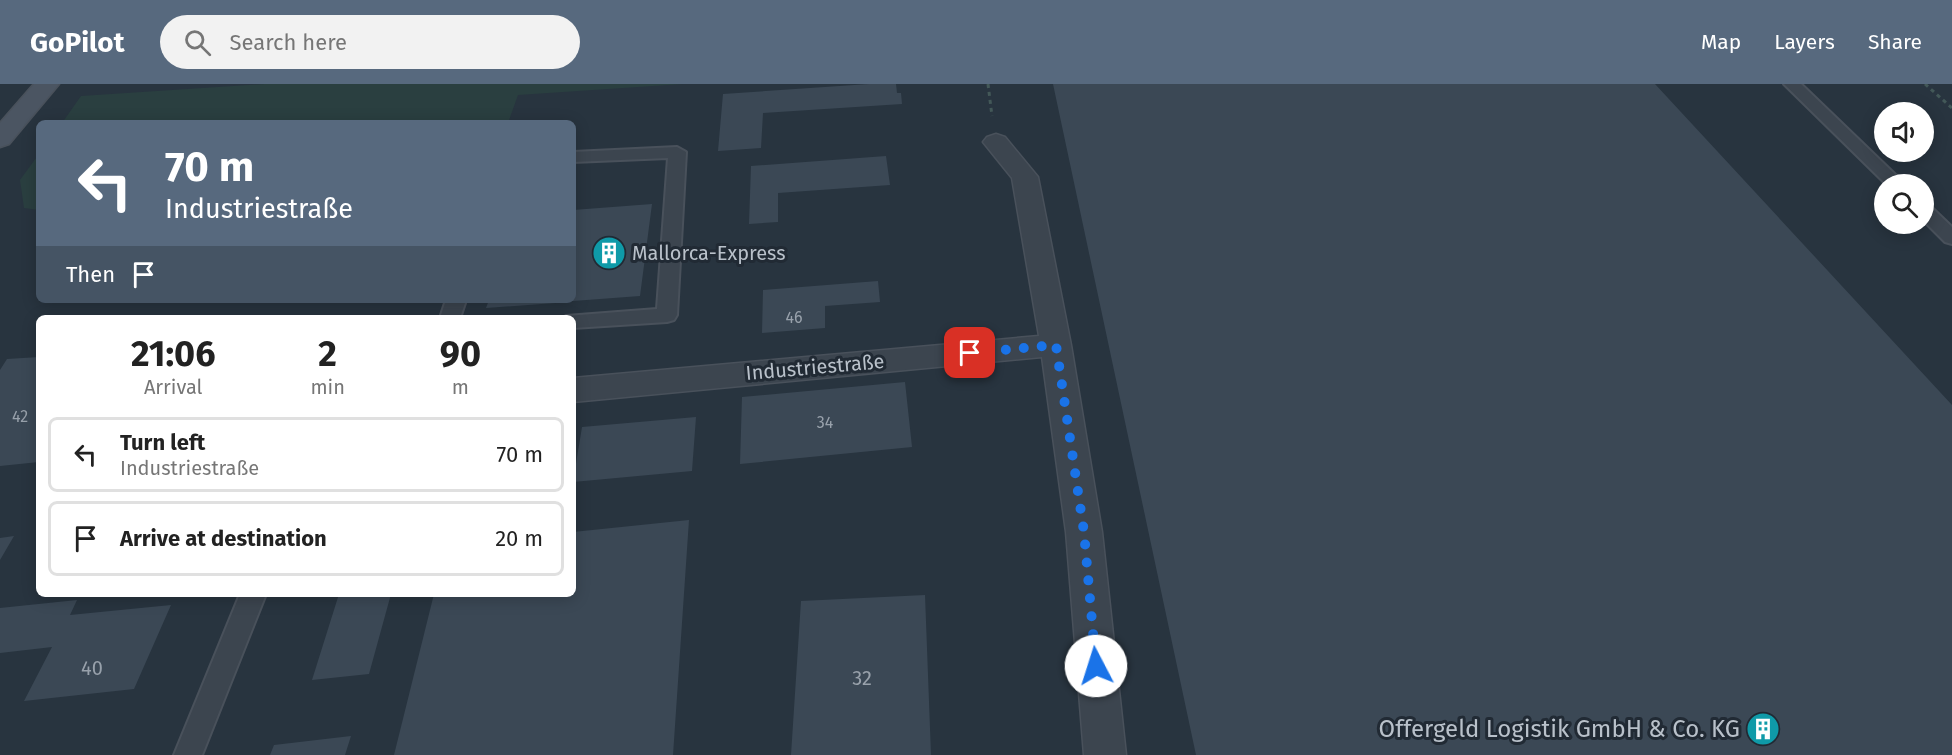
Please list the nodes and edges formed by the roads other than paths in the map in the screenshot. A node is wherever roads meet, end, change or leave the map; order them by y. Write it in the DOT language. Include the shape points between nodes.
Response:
graph roads {
  1 [pos="47,84"];
  2 [pos="1792,84"];
  3 [pos="0,139"];
  4 [pos="996,142"];
  5 [pos="576,157"];
  6 [pos="1886,174"];
  7 [pos="1934,221"];
  8 [pos="1952,238"];
  9 [pos="576,321"];
  10 [pos="1056,345"];
  11 [pos="576,390"];
  12 [pos="253,597"];
  13 [pos="188,755"];
  14 [pos="1105,755"];
  1 -- 3 [label="main road"];
  2 -- 6 [label="lane"];
  4 -- 10 [label="street" via="1025,177"];
  5 -- 9 [label="lane" via="677,152 667,315"];
  7 -- 8 [label="lane"];
  10 -- 11 [label="street, Industriestraße"];
  10 -- 14 [label="street" via="1084,532"];
  12 -- 13 [label="lane"];
}
